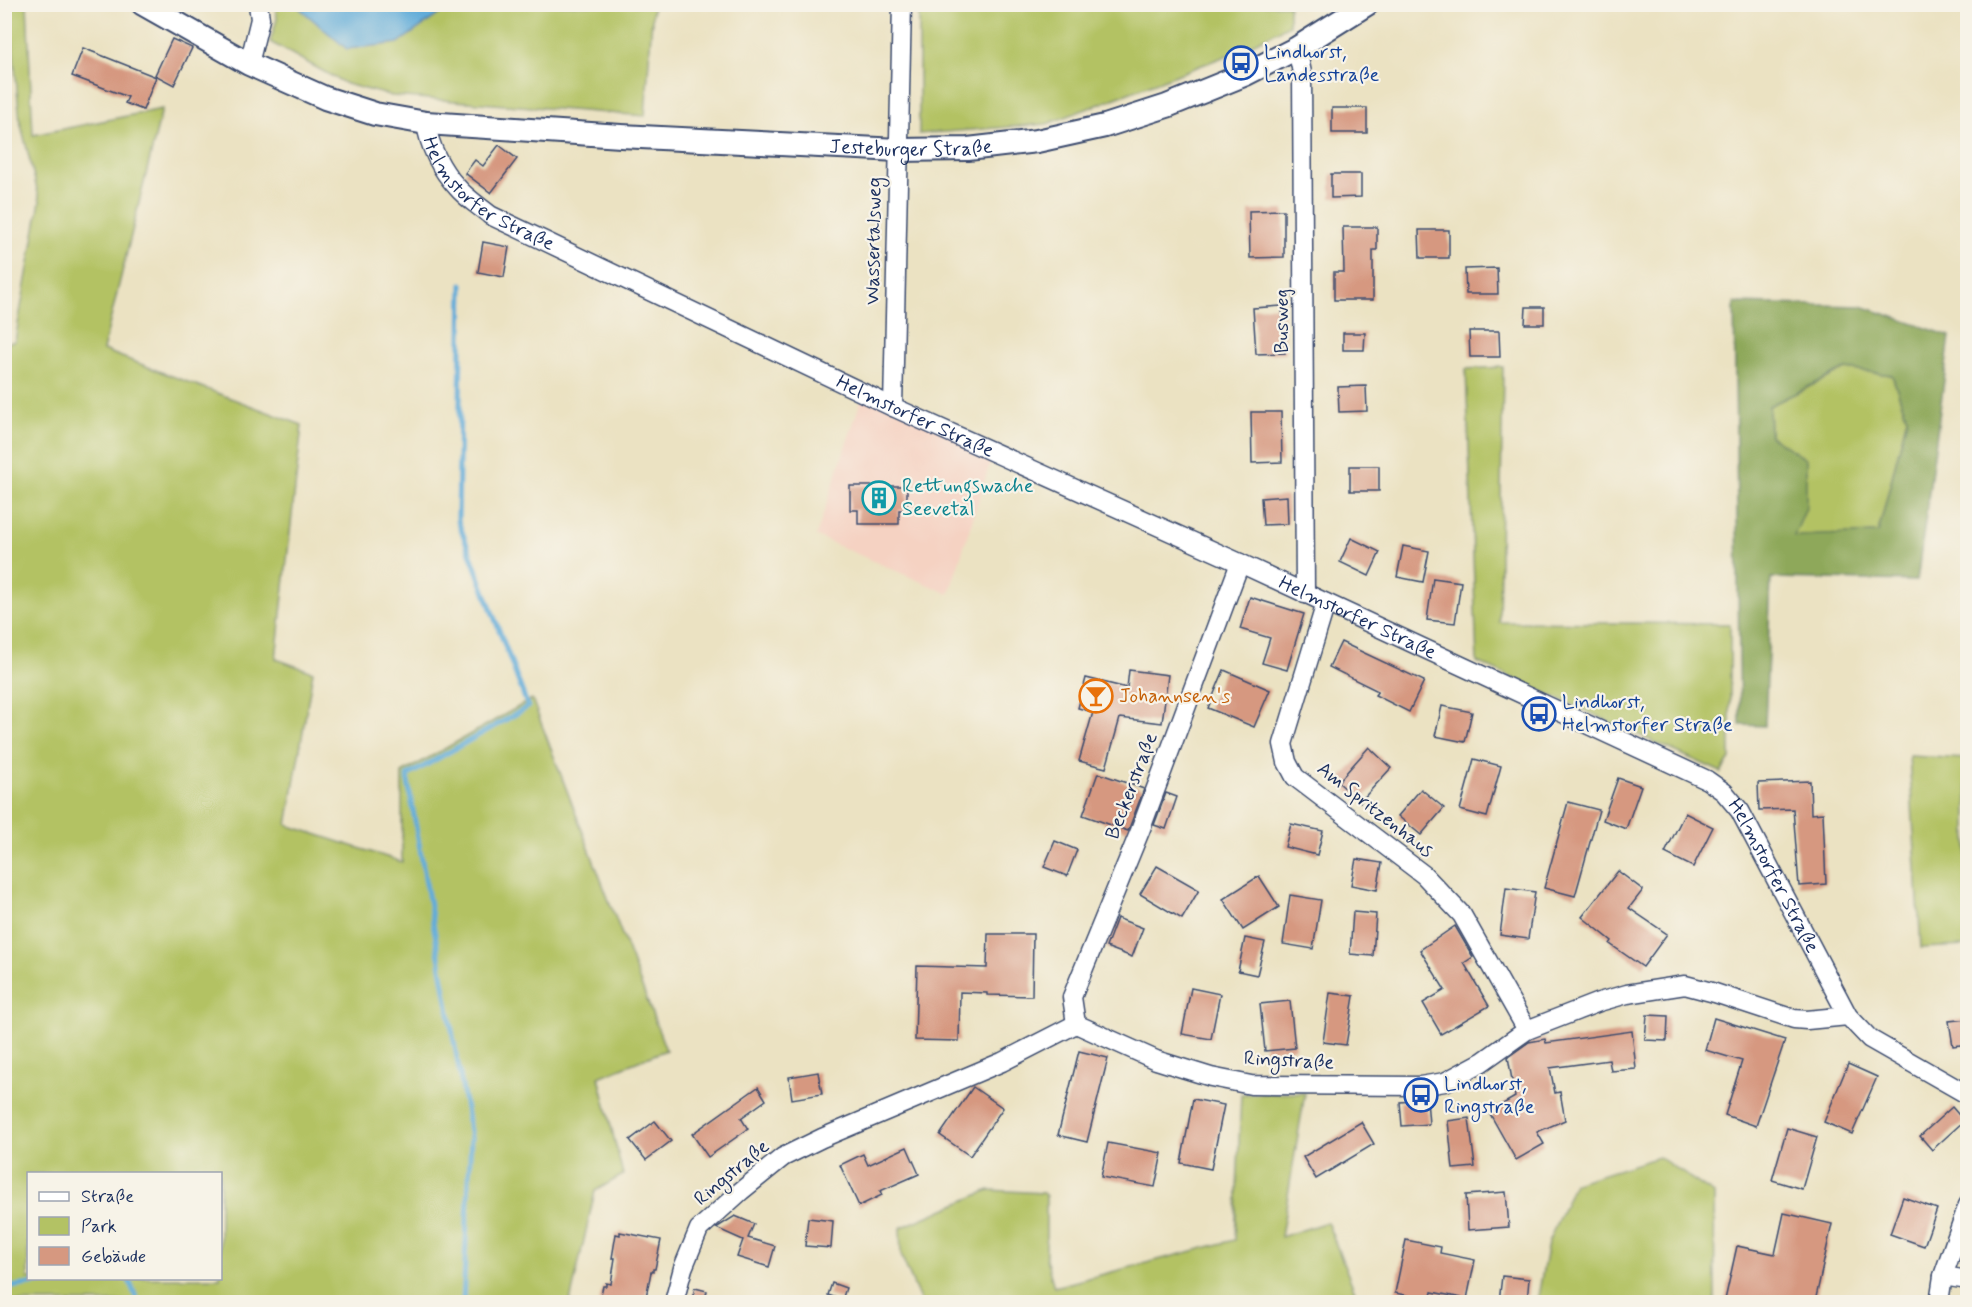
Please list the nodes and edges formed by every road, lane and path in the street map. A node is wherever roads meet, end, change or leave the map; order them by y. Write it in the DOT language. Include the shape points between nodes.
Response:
graph roads {
  1 [pos="142,4"];
  2 [pos="258,4"];
  3 [pos="902,4"];
  4 [pos="1367,4"];
  5 [pos="1297,48"];
  6 [pos="249,64"];
  7 [pos="426,123"];
  8 [pos="898,150"];
  9 [pos="893,407"];
  10 [pos="1240,563"];
  11 [pos="1305,594"];
  12 [pos="1326,603"];
  13 [pos="1848,1016"];
  14 [pos="1076,1024"];
  15 [pos="1527,1030"];
  16 [pos="1968,1095"];
  17 [pos="1968,1204"];
  18 [pos="1942,1276"];
  19 [pos="1968,1280"];
  20 [pos="674,1302"];
  21 [pos="1939,1302"];
  1 -- 6 [label="main road, Helmstorfer Straße"];
  2 -- 6 [label="street" via="260,19"];
  3 -- 8 [label="street, Wassertalsweg"];
  4 -- 5 [label="main road, Jesteburger Straße"];
  5 -- 8 [label="main road, Jesteburger Straße" via="1246,74 1105,126 968,149"];
  5 -- 11 [label="street, Busweg" via="1302,73"];
  6 -- 7 [label="main road, Helmstorfer Straße" via="325,98 375,114"];
  7 -- 8 [label="main road, Jesteburger Straße"];
  7 -- 9 [label="street, Helmstorfer Straße" via="435,153 457,188 490,215"];
  8 -- 9 [label="street, Wassertalsweg"];
  9 -- 10 [label="street, Helmstorfer Straße"];
  10 -- 11 [label="street, Helmstorfer Straße"];
  10 -- 14 [label="street, Beckerstraße" via="1140,831 1072,997"];
  11 -- 12 [label="street, Helmstorfer Straße"];
  12 -- 13 [label="street, Helmstorfer Straße" via="1707,780 1724,792 1757,841"];
  12 -- 15 [label="street, Am Spritzenhaus" via="1283,744 1287,762 1295,777 1424,875 1462,915"];
  13 -- 15 [label="street, Ringstraße" via="1794,1019 1685,985 1627,994"];
  13 -- 16 [label="street" via="1870,1039"];
  14 -- 15 [label="street, Ringstraße" via="1156,1060 1211,1077 1251,1085 1368,1087 1445,1082"];
  14 -- 20 [label="street, Ringstraße" via="1002,1062 783,1157 699,1230"];
  17 -- 18 [label="street"];
  18 -- 19 [label="street"];
  18 -- 21 [label="street"];
}
